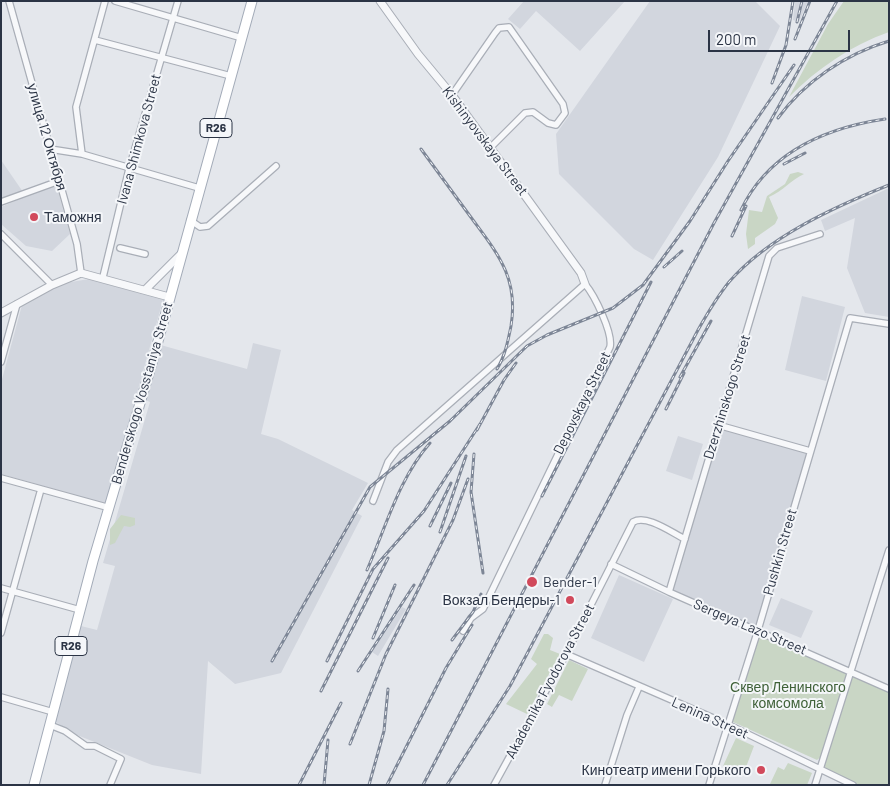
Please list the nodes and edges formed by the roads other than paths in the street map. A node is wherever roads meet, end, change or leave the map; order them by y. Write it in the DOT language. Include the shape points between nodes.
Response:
graph roads {
  1 [pos="9,1"];
  2 [pos="105,1"];
  3 [pos="115,1"];
  4 [pos="178,1"];
  5 [pos="252,1"];
  6 [pos="382,3"];
  7 [pos="174,18"];
  8 [pos="242,38"];
  9 [pos="95,40"];
  10 [pos="161,58"];
  11 [pos="231,76"];
  12 [pos="452,95"];
  13 [pos="490,148"];
  14 [pos="50,149"];
  15 [pos="82,154"];
  16 [pos="276,166"];
  17 [pos="130,169"];
  18 [pos="59,181"];
  19 [pos="199,188"];
  20 [pos="1,202"];
  21 [pos="190,220"];
  22 [pos="1,234"];
  23 [pos="820,234"];
  24 [pos="120,248"];
  25 [pos="145,254"];
  26 [pos="181,254"];
  27 [pos="81,273"];
  28 [pos="103,277"];
  29 [pos="586,284"];
  30 [pos="52,285"];
  31 [pos="145,290"];
  32 [pos="169,296"];
  33 [pos="17,302"];
  34 [pos="1,313"];
  35 [pos="889,324"];
  36 [pos="1,362"];
  37 [pos="718,425"];
  38 [pos="810,451"];
  39 [pos="1,478"];
  40 [pos="41,489"];
  41 [pos="373,500"];
  42 [pos="110,508"];
  43 [pos="685,539"];
  44 [pos="889,550"];
  45 [pos="611,564"];
  46 [pos="1,588"];
  47 [pos="13,591"];
  48 [pos="669,592"];
  49 [pos="80,610"];
  50 [pos="758,630"];
  51 [pos="463,631"];
  52 [pos="1,633"];
  53 [pos="566,654"];
  54 [pos="850,671"];
  55 [pos="639,687"];
  56 [pos="889,688"];
  57 [pos="1,697"];
  58 [pos="53,712"];
  59 [pos="727,724"];
  60 [pos="50,725"];
  61 [pos="820,770"];
  62 [pos="34,785"];
  63 [pos="110,785"];
  64 [pos="494,785"];
  65 [pos="605,785"];
  66 [pos="709,785"];
  67 [pos="815,785"];
  68 [pos="853,785"];
  1 -- 14 [label="street, улица 12 Октября"];
  2 -- 9 [label="street"];
  3 -- 7 [label="street"];
  4 -- 7 [label="street, Ivana Shimkova Street"];
  5 -- 8 [label="main road, Benderskogo Vosstaniya Street / R26"];
  6 -- 12 [label="street, Kishinyovskaya Street"];
  7 -- 8 [label="street"];
  7 -- 10 [label="street, Ivana Shimkova Street"];
  8 -- 11 [label="main road, Benderskogo Vosstaniya Street / R26"];
  9 -- 10 [label="street"];
  9 -- 15 [label="street" via="76,107"];
  10 -- 11 [label="street"];
  10 -- 17 [label="street, Ivana Shimkova Street"];
  11 -- 19 [label="main road, Benderskogo Vosstaniya Street / R26"];
  12 -- 13 [label="street, Kishinyovskaya Street"];
  12 -- 13 [label="street" via="499,28 509,27 564,104 564,117 556,125 533,112 525,112"];
  13 -- 29 [label="street, Kishinyovskaya Street"];
  14 -- 15 [label="street"];
  14 -- 18 [label="street, улица 12 Октября"];
  15 -- 17 [label="street"];
  16 -- 21 [label="street" via="208,226 200,226"];
  17 -- 19 [label="street"];
  17 -- 28 [label="street, Ivana Shimkova Street"];
  18 -- 20 [label="street"];
  18 -- 27 [label="street, улица 12 Октября" via="77,244"];
  19 -- 21 [label="main road, Benderskogo Vosstaniya Street / R26"];
  21 -- 26 [label="main road, Benderskogo Vosstaniya Street / R26"];
  22 -- 30 [label="street"];
  23 -- 37 [label="street, Dzerzhinskogo Street" via="778,248 769,256"];
  24 -- 25 [label="street"];
  26 -- 31 [label="street"];
  26 -- 32 [label="main road, Benderskogo Vosstaniya Street / R26"];
  27 -- 28 [label="street"];
  27 -- 30 [label="street"];
  28 -- 31 [label="street"];
  29 -- 41 [label="street" via="397,450 388,462"];
  29 -- 51 [label="street, Depovskaya Street" via="596,299 610,337 610,347 484,609 471,618"];
  30 -- 33 [label="street"];
  31 -- 32 [label="street"];
  32 -- 42 [label="main road, Benderskogo Vosstaniya Street / R26"];
  33 -- 34 [label="street"];
  33 -- 36 [label="street"];
  35 -- 38 [label="street, Pushkin Street" via="850,318"];
  37 -- 38 [label="street"];
  37 -- 43 [label="street, Dzerzhinskogo Street"];
  38 -- 50 [label="street, Pushkin Street"];
  39 -- 40 [label="street"];
  40 -- 42 [label="street"];
  40 -- 47 [label="street"];
  42 -- 49 [label="main road, Benderskogo Vosstaniya Street / R26"];
  43 -- 45 [label="street, Akademika Fyodorova Street" via="646,520 635,520"];
  43 -- 48 [label="street, Dzerzhinskogo Street"];
  44 -- 54 [label="street"];
  45 -- 48 [label="street, Sergeya Lazo Street"];
  45 -- 53 [label="street, Akademika Fyodorova Street"];
  46 -- 47 [label="street"];
  47 -- 49 [label="street"];
  47 -- 52 [label="street"];
  48 -- 50 [label="street, Sergeya Lazo Street"];
  49 -- 58 [label="main road, Benderskogo Vosstaniya Street / R26"];
  50 -- 54 [label="street, Sergeya Lazo Street"];
  50 -- 59 [label="street, Pushkin Street"];
  53 -- 55 [label="street, Lenina Street"];
  53 -- 64 [label="street, Akademika Fyodorova Street"];
  54 -- 56 [label="street, Sergeya Lazo Street"];
  54 -- 61 [label="street"];
  55 -- 59 [label="street, Lenina Street"];
  55 -- 65 [label="street"];
  57 -- 58 [label="street"];
  58 -- 60 [label="main road, Benderskogo Vosstaniya Street / R26"];
  59 -- 61 [label="street, Lenina Street"];
  59 -- 66 [label="street, Pushkin Street"];
  60 -- 62 [label="main road, Benderskogo Vosstaniya Street / R26"];
  60 -- 63 [label="street" via="86,746 95,746 120,759"];
  61 -- 67 [label="street"];
  61 -- 68 [label="street, Lenina Street"];
}
